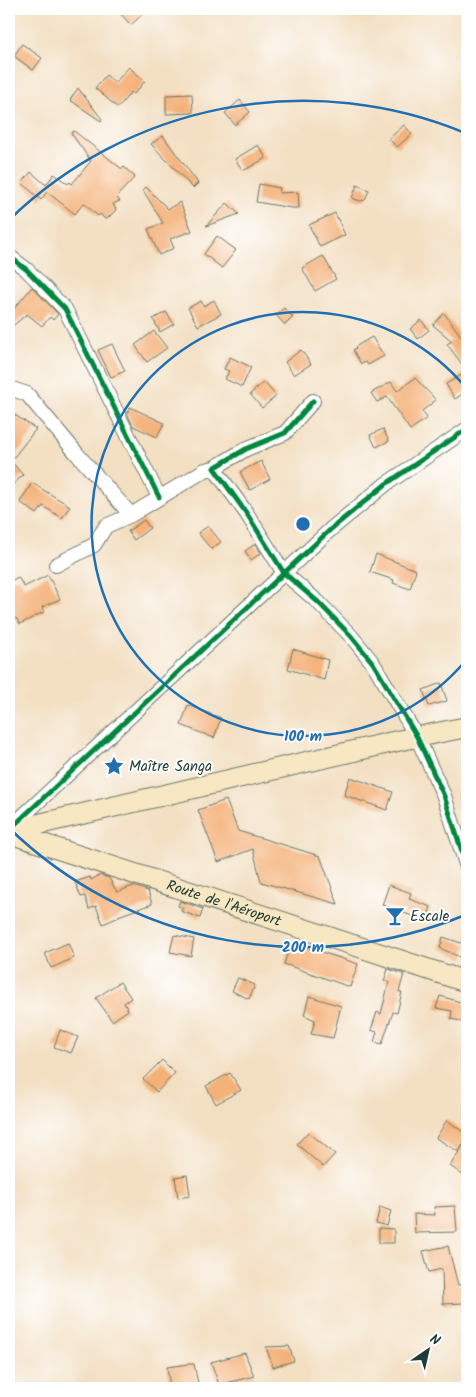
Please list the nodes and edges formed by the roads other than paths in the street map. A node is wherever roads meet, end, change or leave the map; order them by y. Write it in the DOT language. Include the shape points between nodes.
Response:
graph roads {
  1 [pos="9,256"];
  2 [pos="9,388"];
  3 [pos="312,401"];
  4 [pos="467,429"];
  5 [pos="214,468"];
  6 [pos="159,497"];
  7 [pos="131,515"];
  8 [pos="56,565"];
  9 [pos="284,573"];
  10 [pos="467,727"];
  11 [pos="418,737"];
  12 [pos="9,831"];
  13 [pos="467,867"];
  14 [pos="467,982"];
  1 -- 6 [label="street" via="65,309"];
  2 -- 7 [label="street" via="27,394"];
  3 -- 5 [label="street" via="285,433 246,449"];
  4 -- 9 [label="street" via="386,484 330,529"];
  5 -- 6 [label="street"];
  5 -- 9 [label="street"];
  6 -- 7 [label="street"];
  7 -- 8 [label="street" via="106,526 94,545"];
  9 -- 11 [label="street" via="318,602 373,663"];
  9 -- 12 [label="street"];
  10 -- 11 [label="main road"];
  11 -- 12 [label="main road"];
  11 -- 13 [label="street" via="444,796"];
  12 -- 14 [label="main road, Route de l'Aéroport"];
}
